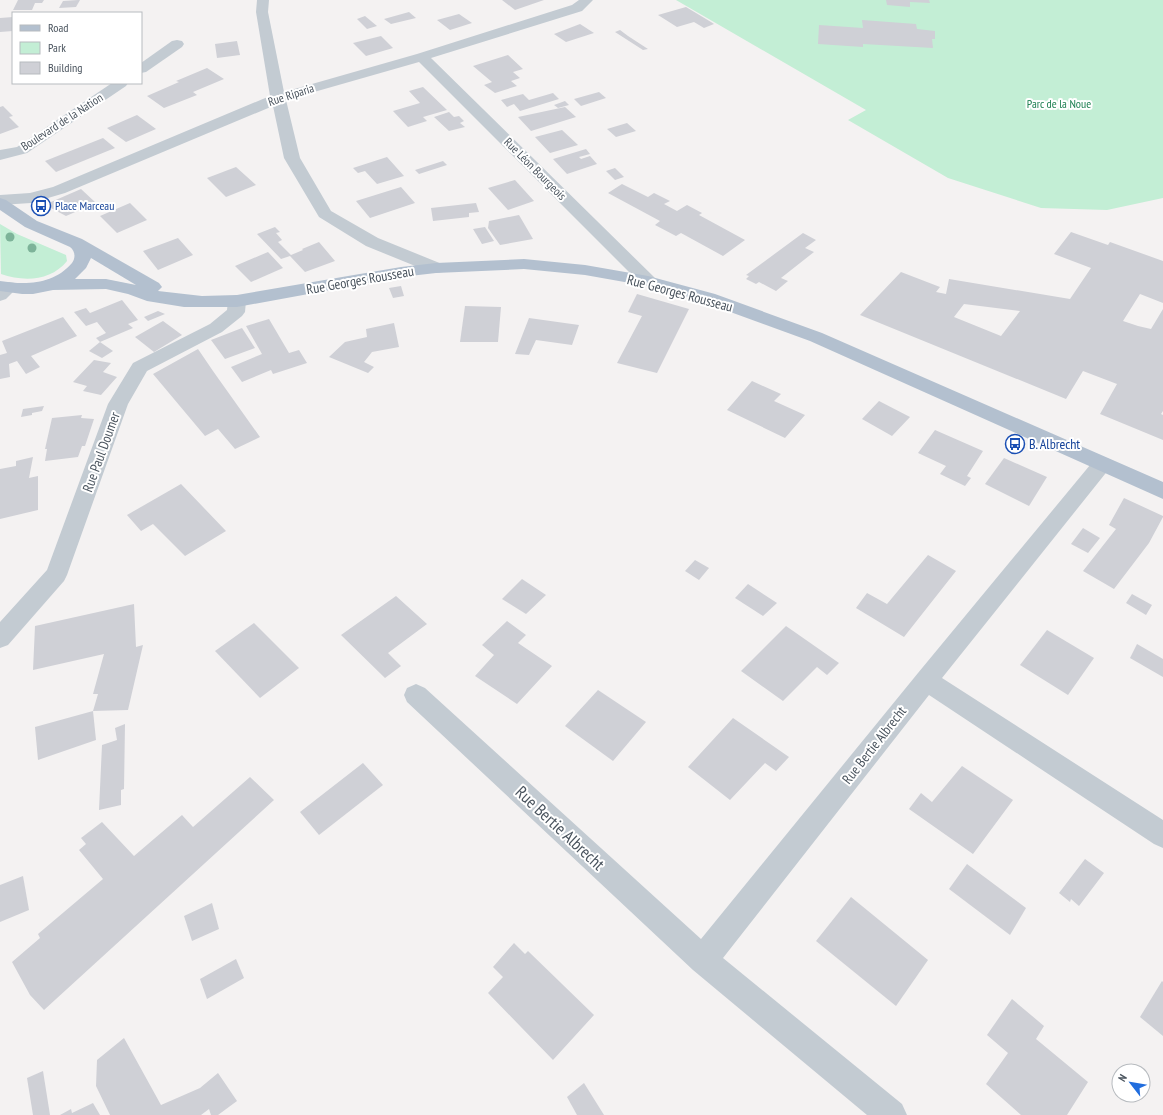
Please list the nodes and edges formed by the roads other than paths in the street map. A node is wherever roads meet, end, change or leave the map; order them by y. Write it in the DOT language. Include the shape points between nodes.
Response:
graph roads {
  1 [pos="263,0"];
  2 [pos="587,0"];
  3 [pos="177,44"];
  4 [pos="422,57"];
  5 [pos="142,68"];
  6 [pos="120,84"];
  7 [pos="278,98"];
  8 [pos="0,155"];
  9 [pos="0,202"];
  10 [pos="82,247"];
  11 [pos="436,268"];
  12 [pos="648,281"];
  13 [pos="54,285"];
  14 [pos="3,289"];
  15 [pos="163,296"];
  16 [pos="236,301"];
  17 [pos="1102,464"];
  18 [pos="1163,491"];
  19 [pos="0,638"];
  20 [pos="926,680"];
  21 [pos="416,695"];
  22 [pos="1163,835"];
  23 [pos="703,960"];
  24 [pos="891,1115"];
  1 -- 7 [label="street" via="262,12"];
  2 -- 4 [label="street, Rue Riparia" via="577,8"];
  3 -- 5 [label="street"];
  4 -- 7 [label="street, Rue Riparia"];
  4 -- 12 [label="street, Rue Léon Bourgeois"];
  6 -- 8 [label="street, Boulevard de la Nation" via="22,150"];
  7 -- 9 [label="street, Rue Riparia" via="59,190 31,198"];
  7 -- 11 [label="street" via="292,158 325,214 372,242"];
  9 -- 10 [label="main road" via="31,224 76,242"];
  10 -- 13 [label="main road" via="82,262 67,278"];
  10 -- 15 [label="main road" via="157,289"];
  11 -- 12 [label="main road, Rue Georges Rousseau" via="524,264 585,270"];
  11 -- 16 [label="main road, Rue Georges Rousseau"];
  12 -- 17 [label="main road, Rue Georges Rousseau" via="709,298 816,337"];
  13 -- 14 [label="main road"];
  13 -- 15 [label="main road, Rue Georges Rousseau" via="106,284 147,295"];
  15 -- 16 [label="main road, Rue Georges Rousseau" via="184,301"];
  16 -- 19 [label="street, Rue Paul Doumer" via="236,312 216,328 140,367 118,404 56,575"];
  17 -- 18 [label="main road, Rue Georges Rousseau"];
  17 -- 20 [label="street, Rue Bertie Albrecht"];
  20 -- 22 [label="street"];
  20 -- 23 [label="street, Rue Bertie Albrecht"];
  21 -- 23 [label="street, Rue Bertie Albrecht"];
  23 -- 24 [label="street, Rue Bertie Albrecht"];
}
